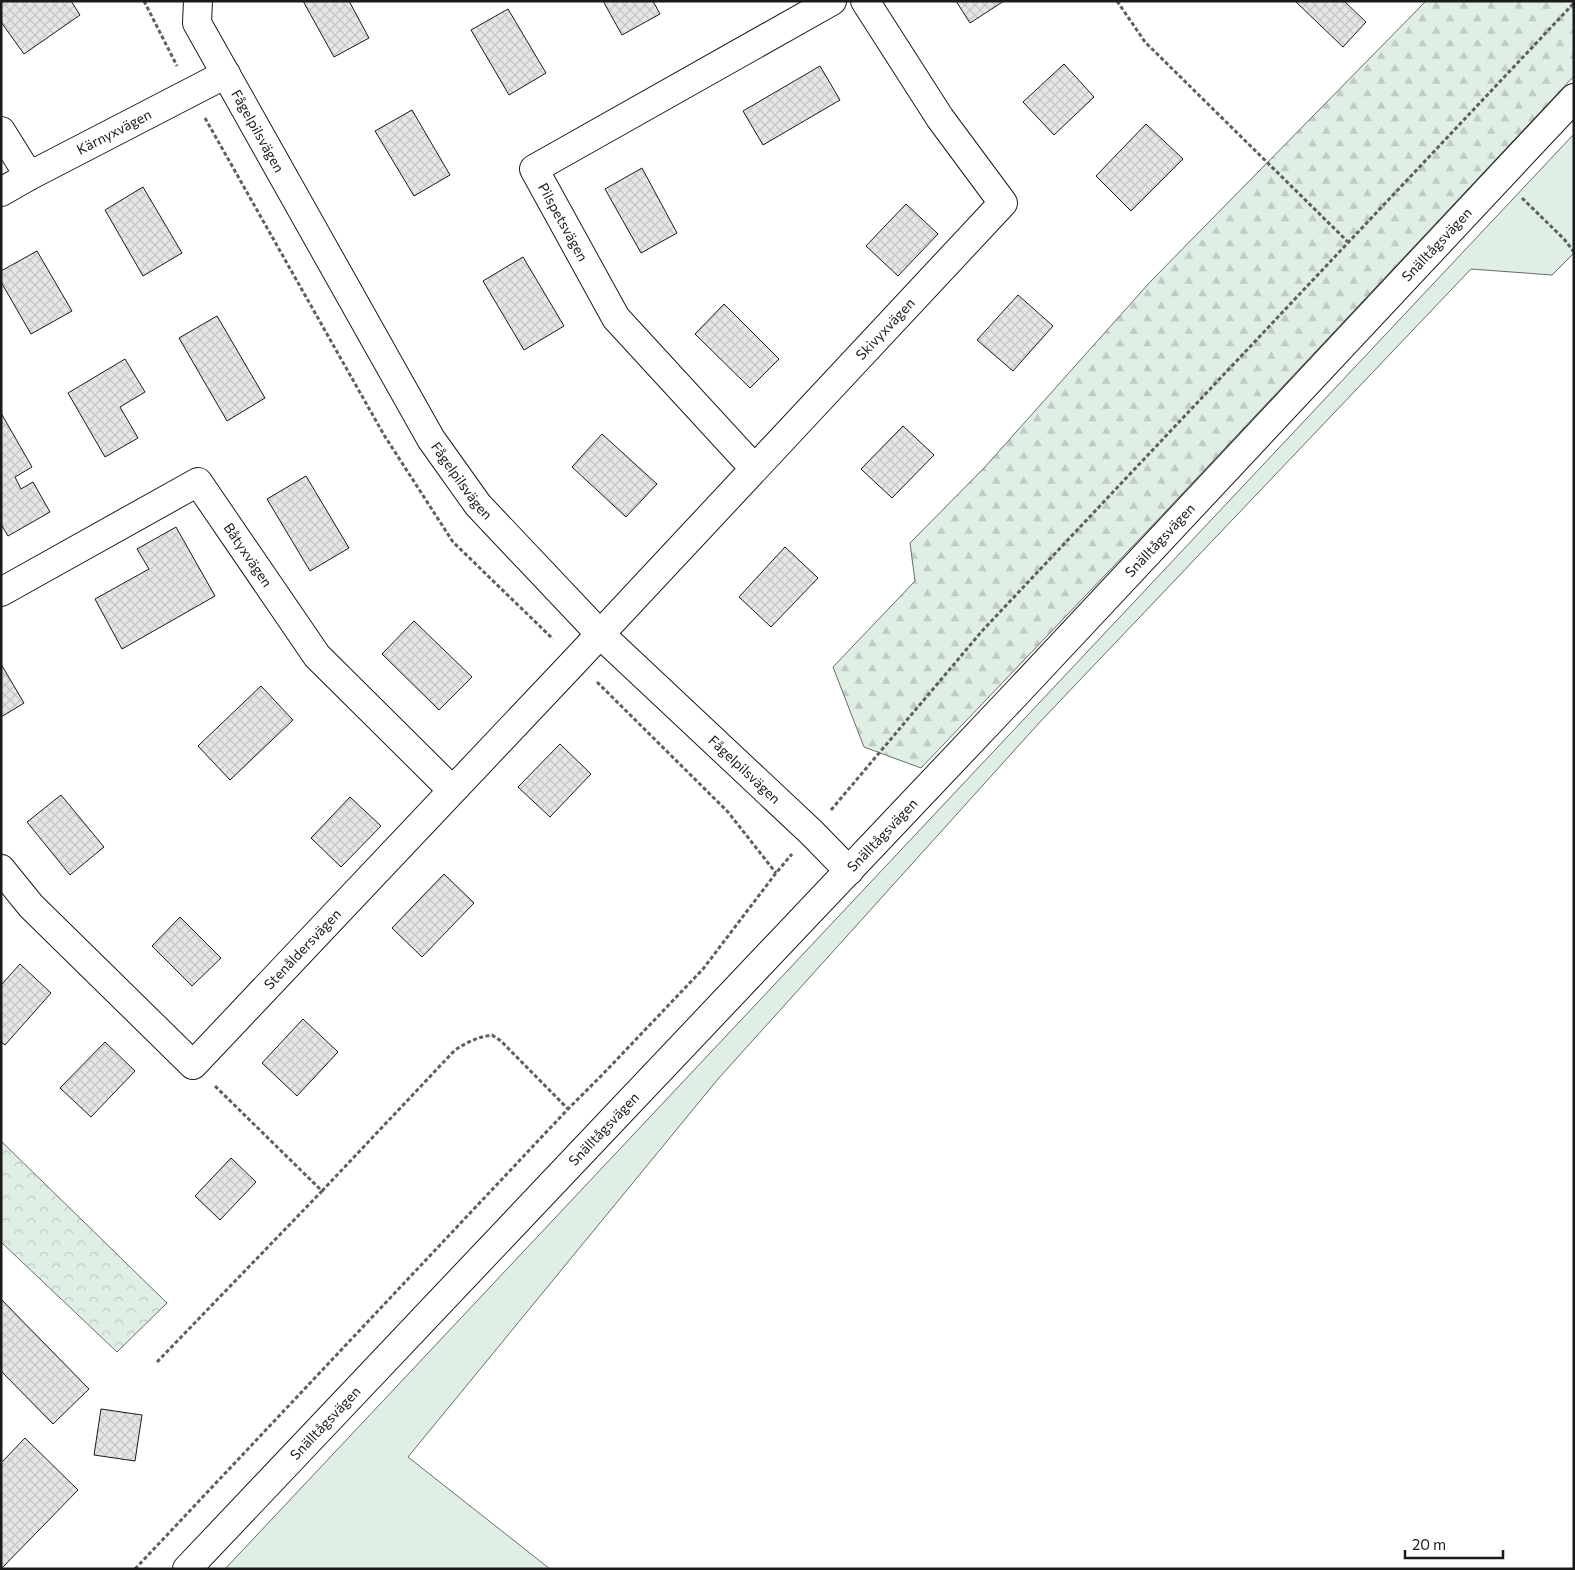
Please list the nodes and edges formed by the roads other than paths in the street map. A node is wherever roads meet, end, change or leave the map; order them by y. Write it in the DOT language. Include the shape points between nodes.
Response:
graph roads {
  1 [pos="198,1"];
  2 [pos="832,1"];
  3 [pos="865,1"];
  4 [pos="226,74"];
  5 [pos="1574,98"];
  6 [pos="1,131"];
  7 [pos="29,176"];
  8 [pos="1,192"];
  9 [pos="754,468"];
  10 [pos="1,592"];
  11 [pos="600,634"];
  12 [pos="452,790"];
  13 [pos="1,869"];
  14 [pos="849,871"];
  15 [pos="187,1569"];
  1 -- 4 [label="street, Fågelpilsvägen" via="197,23"];
  2 -- 9 [label="street, Pilspetsvägen" via="534,169 616,318"];
  3 -- 9 [label="street, Skivyxvägen" via="940,118 1003,202"];
  4 -- 7 [label="street, Kärnyxvägen"];
  4 -- 11 [label="street, Fågelpilsvägen" via="431,439 478,505"];
  5 -- 14 [label="street, Snälltågsvägen"];
  6 -- 7 [label="street"];
  7 -- 8 [label="street, Kärnyxvägen"];
  9 -- 11 [label="street, Skivyxvägen"];
  10 -- 12 [label="street, Båtyxvägen" via="198,482 317,656"];
  11 -- 12 [label="street, Stenåldersvägen"];
  11 -- 14 [label="street, Fågelpilsvägen"];
  12 -- 13 [label="street, Stenåldersvägen" via="193,1065 32,906"];
  14 -- 15 [label="street, Snälltågsvägen"];
}
